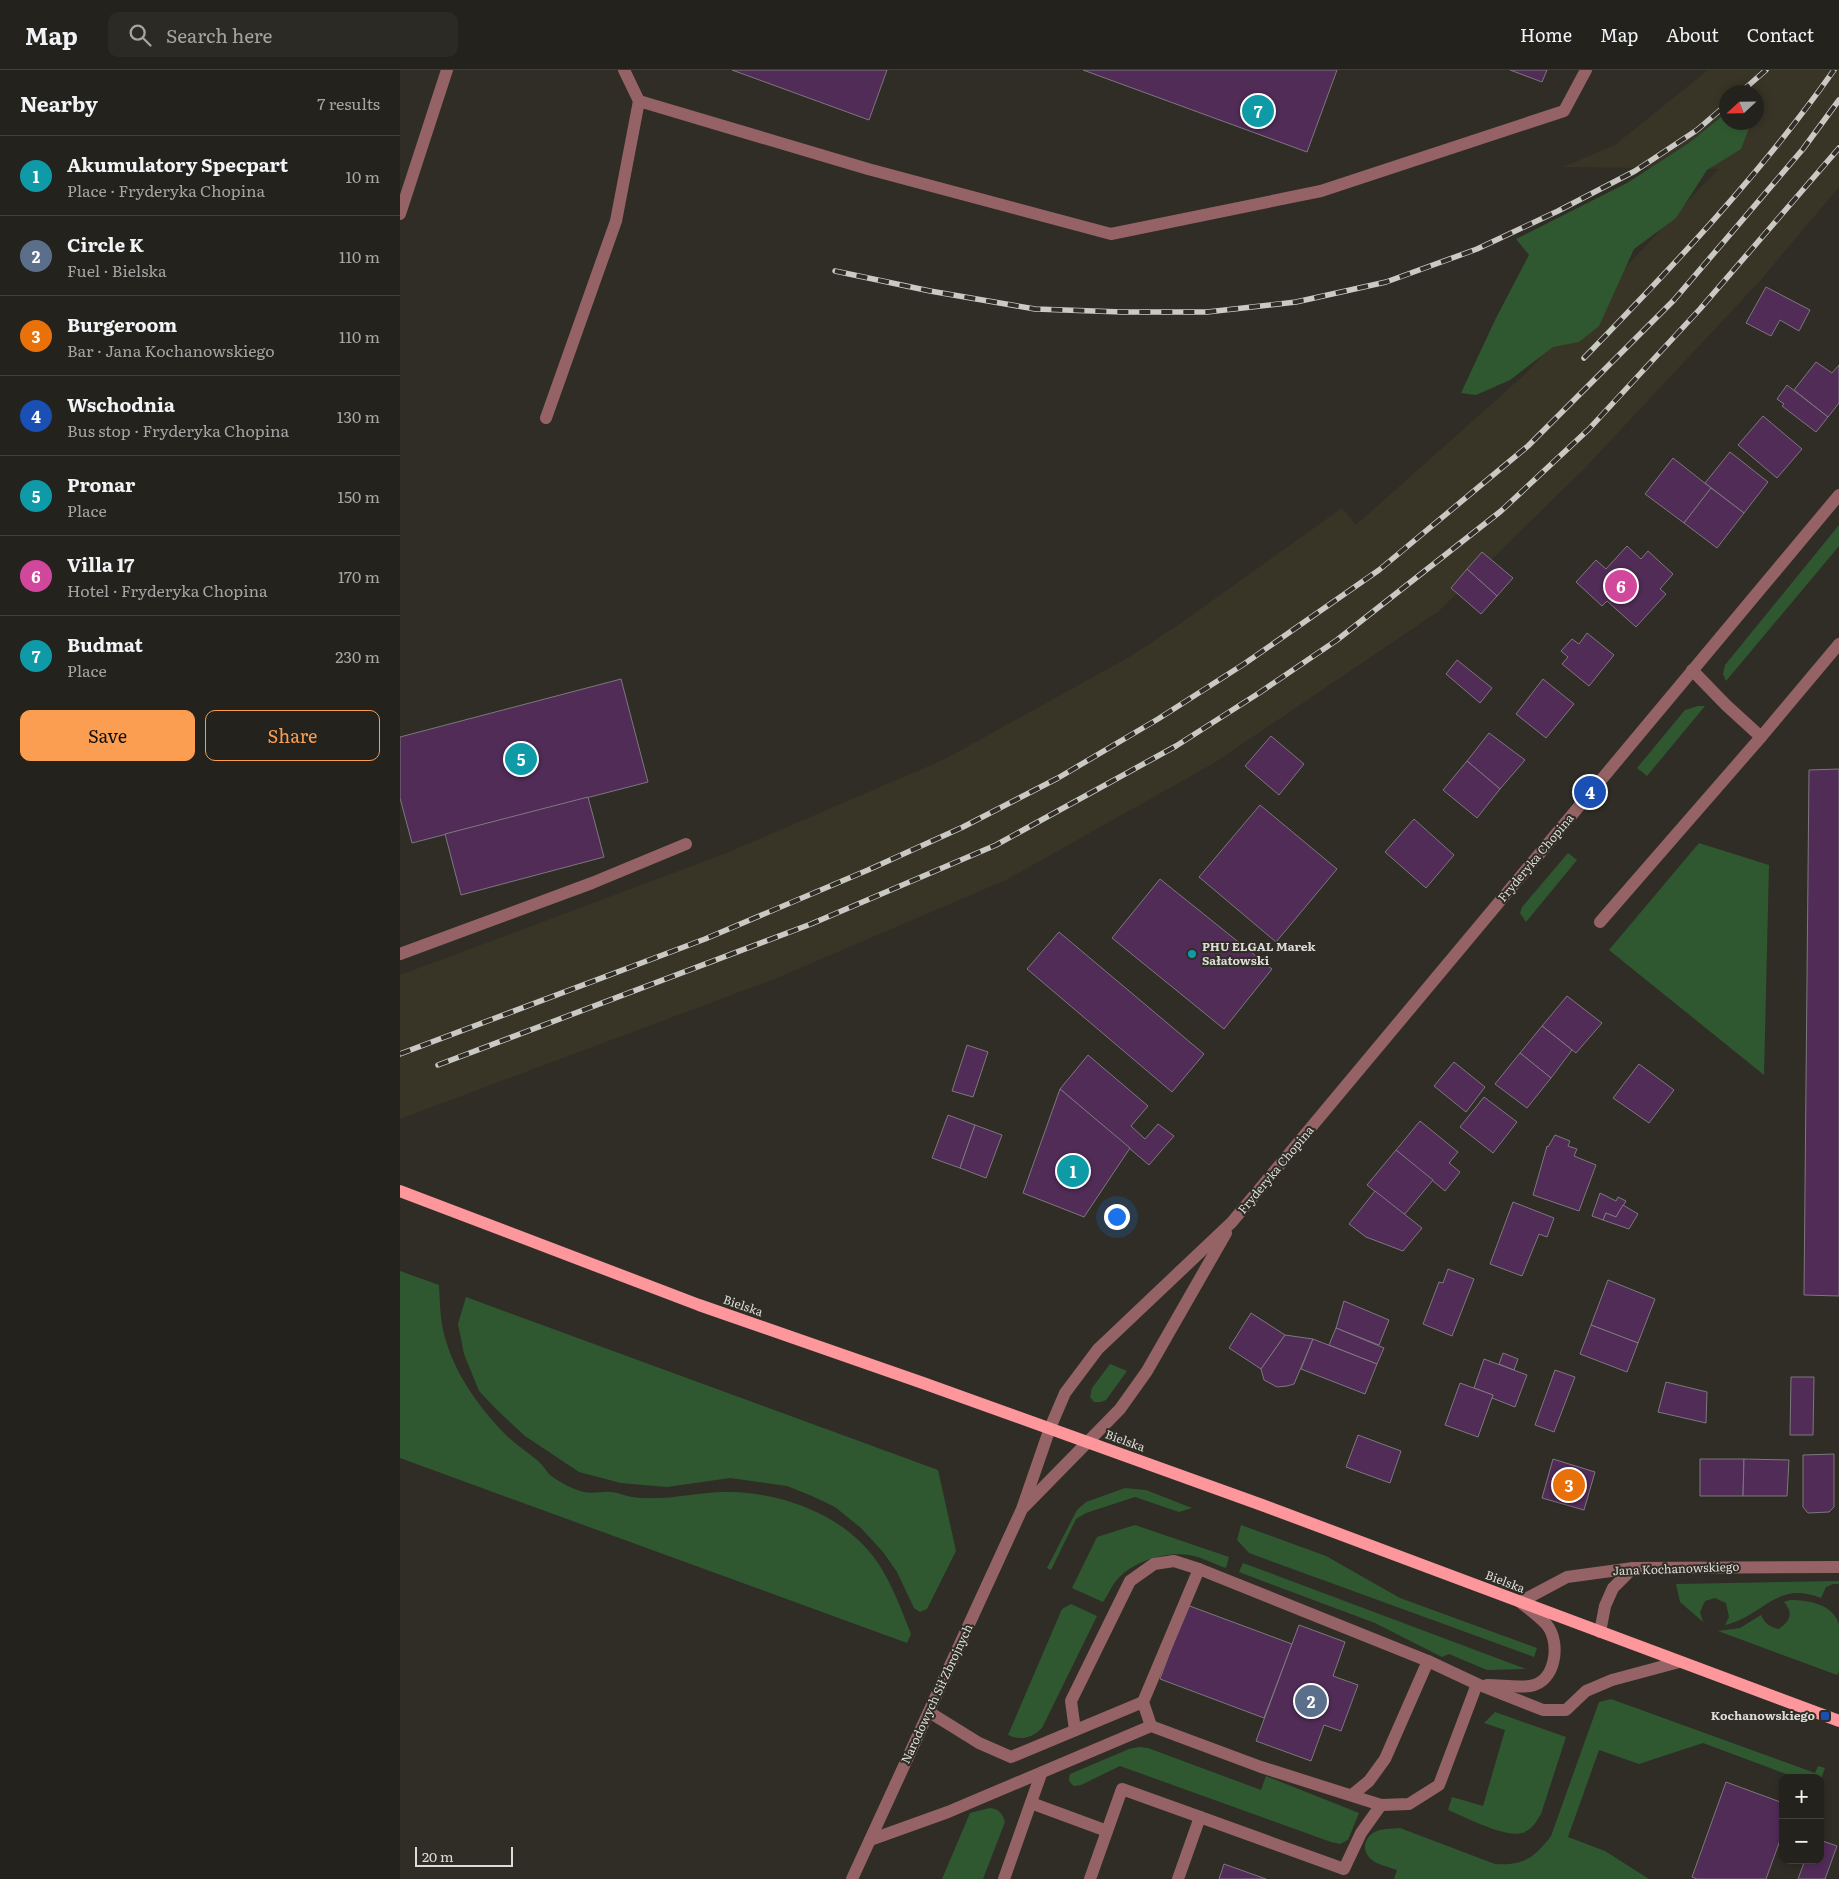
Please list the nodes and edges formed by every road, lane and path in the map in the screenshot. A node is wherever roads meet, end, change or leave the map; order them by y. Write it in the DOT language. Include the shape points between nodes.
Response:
graph roads {
  1 [pos="448,70"];
  2 [pos="624,70"];
  3 [pos="1586,70"];
  4 [pos="640,100"];
  5 [pos="400,214"];
  6 [pos="546,418"];
  7 [pos="1839,494"];
  8 [pos="1839,644"];
  9 [pos="1692,670"];
  10 [pos="1761,737"];
  11 [pos="686,844"];
  12 [pos="1600,922"];
  13 [pos="400,954"];
  14 [pos="400,1191"];
  15 [pos="1232,1222"];
  16 [pos="1050,1428"];
  17 [pos="1088,1443"];
  18 [pos="1022,1509"];
  19 [pos="1839,1567"];
  20 [pos="1633,1568"];
  21 [pos="1199,1569"];
  22 [pos="1520,1602"];
  23 [pos="1600,1632"];
  24 [pos="1428,1661"];
  25 [pos="1678,1662"];
  26 [pos="1477,1684"];
  27 [pos="1143,1702"];
  28 [pos="929,1712"];
  29 [pos="1839,1721"];
  30 [pos="1151,1726"];
  31 [pos="1075,1730"];
  32 [pos="1041,1774"];
  33 [pos="1352,1795"];
  34 [pos="1031,1803"];
  35 [pos="1381,1805"];
  36 [pos="1200,1817"];
  37 [pos="1107,1831"];
  38 [pos="870,1840"];
  39 [pos="852,1879"];
  40 [pos="1004,1879"];
  41 [pos="1090,1879"];
  42 [pos="1178,1879"];
  1 -- 5 [label="street"];
  2 -- 4 [label="street"];
  3 -- 4 [label="street" via="1564,111 1321,191 1110,234 868,169"];
  4 -- 6 [label="street" via="616,220"];
  7 -- 9 [label="street, Fryderyka Chopina"];
  8 -- 10 [label="street"];
  9 -- 10 [label="street"];
  9 -- 15 [label="street, Fryderyka Chopina"];
  10 -- 12 [label="street"];
  11 -- 13 [label="street" via="592,883"];
  14 -- 16 [label="main road, Bielska" via="699,1305"];
  15 -- 16 [label="street, Fryderyka Chopina" via="1098,1349 1065,1393"];
  15 -- 17 [label="street, Fryderyka Chopina" via="1147,1371 1120,1409"];
  16 -- 17 [label="main road, Bielska"];
  16 -- 18 [label="street, Narodowych Sił Zbrojnych"];
  17 -- 18 [label="street, Narodowych Sił Zbrojnych"];
  17 -- 22 [label="main road, Bielska"];
  18 -- 28 [label="street, Narodowych Sił Zbrojnych"];
  19 -- 20 [label="street, Jana Kochanowskiego"];
  20 -- 22 [label="street, Jana Kochanowskiego" via="1567,1577"];
  20 -- 23 [label="street" via="1613,1588 1605,1606"];
  21 -- 24 [label="street"];
  21 -- 27 [label="street"];
  21 -- 31 [label="street" via="1174,1561 1154,1564 1130,1581 1070,1701"];
  22 -- 23 [label="main road, Bielska"];
  22 -- 26 [label="street" via="1548,1626 1555,1646 1551,1670 1547,1677 1532,1686"];
  23 -- 25 [label="main road, Bielska"];
  24 -- 26 [label="street"];
  24 -- 33 [label="street" via="1385,1759 1369,1781"];
  25 -- 26 [label="street" via="1597,1686 1586,1691 1566,1710 1543,1710"];
  25 -- 29 [label="main road, Bielska"];
  26 -- 35 [label="street" via="1439,1785 1409,1804"];
  27 -- 30 [label="street"];
  27 -- 31 [label="street"];
  28 -- 31 [label="street" via="979,1743 1011,1757"];
  28 -- 38 [label="street, Narodowych Sił Zbrojnych"];
  30 -- 32 [label="street"];
  30 -- 33 [label="street" via="1261,1767"];
  32 -- 34 [label="street"];
  32 -- 38 [label="street"];
  33 -- 35 [label="street"];
  34 -- 37 [label="street"];
  34 -- 40 [label="street"];
  35 -- 36 [label="street" via="1361,1833 1344,1869"];
  36 -- 37 [label="street" via="1122,1789"];
  36 -- 42 [label="street"];
  37 -- 41 [label="street"];
  38 -- 39 [label="street, Narodowych Sił Zbrojnych"];
}
